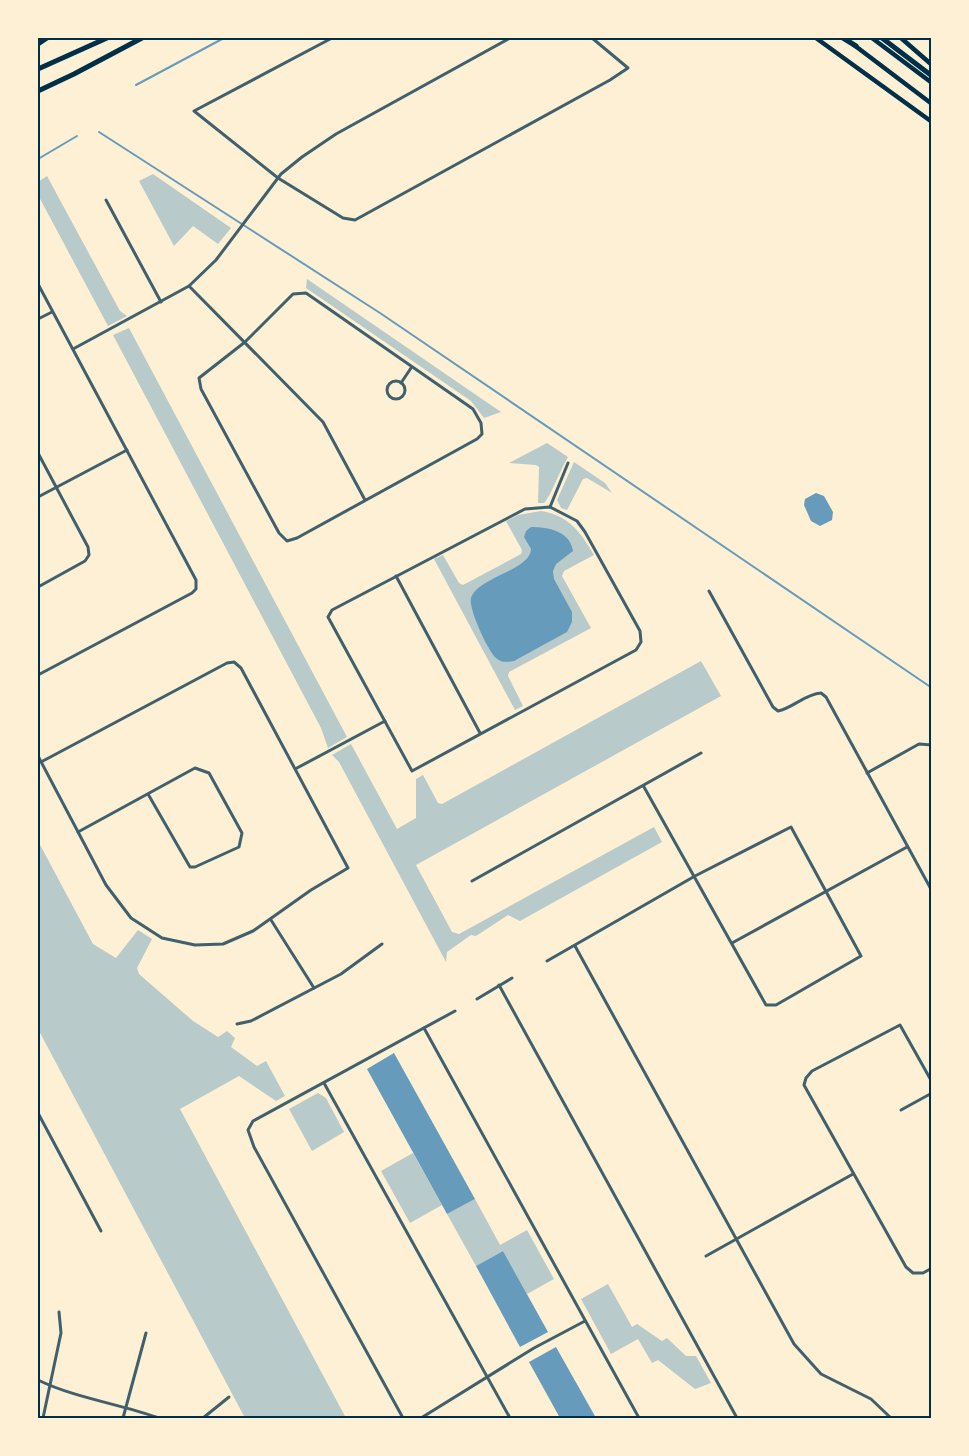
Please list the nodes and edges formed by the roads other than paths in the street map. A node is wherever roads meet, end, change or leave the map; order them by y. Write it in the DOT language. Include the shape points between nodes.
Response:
graph roads {
  1 [pos="47,38"];
  2 [pos="106,38"];
  3 [pos="142,38"];
  4 [pos="332,38"];
  5 [pos="510,38"];
  6 [pos="592,38"];
  7 [pos="816,38"];
  8 [pos="844,38"];
  9 [pos="872,38"];
  10 [pos="882,38"];
  11 [pos="901,38"];
  12 [pos="38,44"];
  13 [pos="856,46"];
  14 [pos="932,66"];
  15 [pos="38,69"];
  16 [pos="932,76"];
  17 [pos="932,83"];
  18 [pos="38,91"];
  19 [pos="932,104"];
  20 [pos="932,122"];
  21 [pos="278,178"];
  22 [pos="106,200"];
  23 [pos="38,284"];
  24 [pos="189,286"];
  25 [pos="161,302"];
  26 [pos="53,312"];
  27 [pos="38,319"];
  28 [pos="245,342"];
  29 [pos="73,349"];
  30 [pos="411,368"];
  31 [pos="400,382"];
  32 [pos="127,450"];
  33 [pos="38,453"];
  34 [pos="568,463"];
  35 [pos="56,487"];
  36 [pos="38,497"];
  37 [pos="366,501"];
  38 [pos="550,507"];
  39 [pos="396,576"];
  40 [pos="38,586"];
  41 [pos="709,591"];
  42 [pos="38,675"];
  43 [pos="385,721"];
  44 [pos="480,734"];
  45 [pos="931,744"];
  46 [pos="701,753"];
  47 [pos="38,756"];
  48 [pos="40,762"];
  49 [pos="297,768"];
  50 [pos="867,773"];
  51 [pos="644,787"];
  52 [pos="148,794"];
  53 [pos="78,832"];
  54 [pos="907,847"];
  55 [pos="695,876"];
  56 [pos="472,881"];
  57 [pos="827,891"];
  58 [pos="932,891"];
  59 [pos="271,920"];
  60 [pos="732,943"];
  61 [pos="382,944"];
  62 [pos="575,945"];
  63 [pos="547,961"];
  64 [pos="512,978"];
  65 [pos="500,986"];
  66 [pos="314,988"];
  67 [pos="477,999"];
  68 [pos="455,1011"];
  69 [pos="237,1024"];
  70 [pos="424,1028"];
  71 [pos="932,1082"];
  72 [pos="324,1083"];
  73 [pos="932,1093"];
  74 [pos="901,1110"];
  75 [pos="38,1113"];
  76 [pos="853,1174"];
  77 [pos="101,1231"];
  78 [pos="736,1240"];
  79 [pos="706,1256"];
  80 [pos="932,1268"];
  81 [pos="59,1312"];
  82 [pos="585,1321"];
  83 [pos="146,1333"];
  84 [pos="488,1378"];
  85 [pos="38,1380"];
  86 [pos="51,1387"];
  87 [pos="229,1397"];
  88 [pos="126,1406"];
  89 [pos="43,1419"];
  90 [pos="123,1419"];
  91 [pos="159,1419"];
  92 [pos="203,1419"];
  93 [pos="403,1419"];
  94 [pos="421,1419"];
  95 [pos="510,1419"];
  96 [pos="639,1419"];
  97 [pos="737,1419"];
  98 [pos="891,1419"];
  1 -- 12 [label="highway"];
  2 -- 15 [label="highway"];
  3 -- 18 [label="highway"];
  4 -- 21 [label="street" via="194,111"];
  5 -- 21 [label="street" via="336,134"];
  6 -- 21 [label="street" via="628,68 355,220 343,218"];
  7 -- 20 [label="highway"];
  8 -- 13 [label="highway"];
  9 -- 17 [label="highway"];
  10 -- 16 [label="highway"];
  11 -- 14 [label="highway"];
  13 -- 19 [label="highway"];
  21 -- 24 [label="street" via="216,260"];
  22 -- 25 [label="street"];
  23 -- 26 [label="street"];
  24 -- 25 [label="street"];
  24 -- 28 [label="street"];
  25 -- 29 [label="street"];
  26 -- 27 [label="street"];
  26 -- 29 [label="street"];
  28 -- 30 [label="street" via="293,294 306,293"];
  28 -- 37 [label="street" via="323,422"];
  28 -- 37 [label="street" via="199,378 279,533 287,541 297,538"];
  29 -- 32 [label="street"];
  30 -- 31 [label="street"];
  30 -- 37 [label="street" via="472,409 481,423 482,434"];
  31 -- 31 [label="street" via="388,385 391,397 397,399 404,393"];
  32 -- 35 [label="street"];
  32 -- 42 [label="street" via="196,580 196,589"];
  33 -- 35 [label="street"];
  34 -- 38 [label="street"];
  35 -- 36 [label="street"];
  35 -- 40 [label="street" via="89,555 85,561"];
  38 -- 39 [label="street" via="525,508"];
  38 -- 44 [label="street" via="577,521 585,532 640,631 641,642 636,650"];
  39 -- 43 [label="street" via="332,610 328,617"];
  39 -- 44 [label="street"];
  41 -- 50 [label="street" via="773,708 784,710 821,693"];
  43 -- 44 [label="street" via="412,771"];
  43 -- 49 [label="street"];
  45 -- 50 [label="street" via="919,744"];
  46 -- 51 [label="street"];
  47 -- 48 [label="street"];
  48 -- 49 [label="street" via="234,662"];
  48 -- 53 [label="street"];
  49 -- 59 [label="street" via="348,868"];
  50 -- 54 [label="street"];
  51 -- 55 [label="street"];
  51 -- 56 [label="street"];
  52 -- 52 [label="street" via="195,768 209,773 242,833 239,847 190,867"];
  52 -- 53 [label="street"];
  53 -- 59 [label="street" via="106,885 131,918 162,938 195,945 223,944"];
  54 -- 57 [label="street"];
  54 -- 58 [label="street"];
  55 -- 57 [label="street" via="791,826"];
  55 -- 60 [label="street"];
  55 -- 62 [label="street"];
  57 -- 60 [label="street"];
  57 -- 60 [label="street" via="861,956 769,1006"];
  59 -- 66 [label="street"];
  61 -- 66 [label="street" via="363,960"];
  62 -- 63 [label="street"];
  62 -- 78 [label="street"];
  64 -- 65 [label="street"];
  65 -- 67 [label="street"];
  65 -- 97 [label="street"];
  66 -- 69 [label="street" via="251,1021"];
  68 -- 70 [label="street"];
  70 -- 72 [label="street"];
  70 -- 82 [label="street"];
  71 -- 76 [label="street" via="900,1025 812,1071 804,1085"];
  72 -- 84 [label="street"];
  72 -- 93 [label="street" via="253,1121 248,1130 254,1148"];
  73 -- 74 [label="street"];
  75 -- 77 [label="street"];
  76 -- 78 [label="street"];
  76 -- 80 [label="street" via="906,1267 914,1274"];
  78 -- 79 [label="street"];
  78 -- 98 [label="street" via="808,1363 828,1379 871,1399"];
  81 -- 86 [label="street" via="61,1333"];
  82 -- 84 [label="street"];
  82 -- 96 [label="street"];
  83 -- 88 [label="street"];
  84 -- 94 [label="street"];
  84 -- 95 [label="street"];
  85 -- 86 [label="street"];
  86 -- 88 [label="street"];
  86 -- 89 [label="street"];
  87 -- 92 [label="street"];
  88 -- 90 [label="street"];
  88 -- 91 [label="street"];
}
